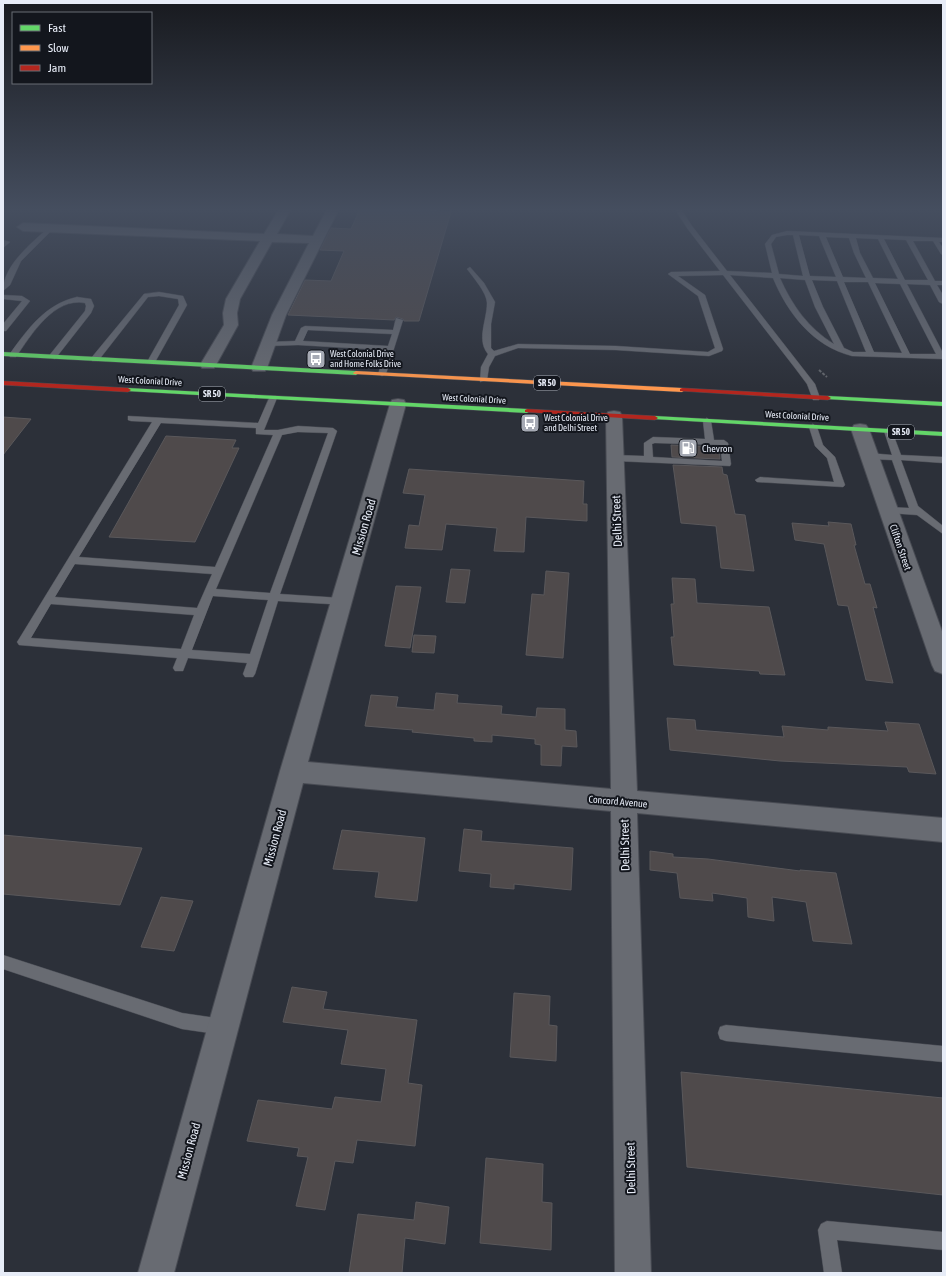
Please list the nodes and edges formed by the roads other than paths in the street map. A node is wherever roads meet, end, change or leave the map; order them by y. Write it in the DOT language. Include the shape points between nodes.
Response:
graph roads {
  1 [pos="14,269"];
  2 [pos="250,269"];
  3 [pos="303,269"];
  4 [pos="470,269"];
  5 [pos="723,269"];
  6 [pos="773,269"];
  7 [pos="804,269"];
  8 [pos="836,269"];
  9 [pos="865,269"];
  10 [pos="895,269"];
  11 [pos="924,269"];
  12 [pos="727,274"];
  13 [pos="775,276"];
  14 [pos="807,278"];
  15 [pos="840,279"];
  16 [pos="872,281"];
  17 [pos="902,282"];
  18 [pos="931,282"];
  19 [pos="943,283"];
  20 [pos="3,289"];
  21 [pos="3,297"];
  22 [pos="943,302"];
  23 [pos="399,320"];
  24 [pos="3,329"];
  25 [pos="396,332"];
  26 [pos="298,343"];
  27 [pos="268,344"];
  28 [pos="391,348"];
  29 [pos="841,351"];
  30 [pos="492,354"];
  31 [pos="872,354"];
  32 [pos="13,355"];
  33 [pos="907,356"];
  34 [pos="52,357"];
  35 [pos="942,357"];
  36 [pos="4,359"];
  37 [pos="95,359"];
  38 [pos="141,362"];
  39 [pos="151,362"];
  40 [pos="34,365"];
  41 [pos="208,365"];
  42 [pos="259,368"];
  43 [pos="13,374"];
  44 [pos="382,374"];
  45 [pos="483,380"];
  46 [pos="533,382"];
  47 [pos="4,384"];
  48 [pos="404,396"];
  49 [pos="273,398"];
  50 [pos="816,398"];
  51 [pos="943,404"];
  52 [pos="814,408"];
  53 [pos="864,410"];
  54 [pos="943,411"];
  55 [pos="746,413"];
  56 [pos="614,416"];
  57 [pos="131,418"];
  58 [pos="158,420"];
  59 [pos="707,421"];
  60 [pos="721,422"];
  61 [pos="859,423"];
  62 [pos="262,426"];
  63 [pos="812,427"];
  64 [pos="888,431"];
  65 [pos="278,433"];
  66 [pos="943,434"];
  67 [pos="710,442"];
  68 [pos="869,456"];
  69 [pos="896,457"];
  70 [pos="615,458"];
  71 [pos="649,459"];
  72 [pos="943,460"];
  73 [pos="760,480"];
  74 [pos="888,510"];
  75 [pos="919,512"];
  76 [pos="943,531"];
  77 [pos="72,560"];
  78 [pos="218,571"];
  79 [pos="209,592"];
  80 [pos="274,597"];
  81 [pos="48,600"];
  82 [pos="342,602"];
  83 [pos="201,612"];
  84 [pos="184,654"];
  85 [pos="254,659"];
  86 [pos="943,665"];
  87 [pos="179,668"];
  88 [pos="249,674"];
  89 [pos="293,771"];
  90 [pos="624,801"];
  91 [pos="943,830"];
  92 [pos="3,962"];
  93 [pos="223,1027"];
  94 [pos="726,1033"];
  95 [pos="943,1054"];
  96 [pos="943,1241"];
  97 [pos="156,1273"];
  98 [pos="633,1273"];
  99 [pos="833,1273"];
  1 -- 20 [label="lane"];
  2 -- 41 [label="street" via="233,299 231,325"];
  3 -- 27 [label="street" via="279,315"];
  4 -- 30 [label="lane" via="482,284 491,302 487,324 487,348"];
  5 -- 12 [label="lane"];
  6 -- 13 [label="lane"];
  7 -- 14 [label="lane"];
  8 -- 15 [label="lane"];
  9 -- 16 [label="lane"];
  10 -- 17 [label="lane"];
  11 -- 18 [label="lane"];
  12 -- 13 [label="lane"];
  12 -- 30 [label="lane" via="671,274 701,295 719,349 709,354 616,348 518,346"];
  12 -- 50 [label="lane" via="803,372"];
  13 -- 14 [label="lane"];
  13 -- 29 [label="lane" via="792,307 810,330 822,341"];
  14 -- 15 [label="lane"];
  14 -- 29 [label="lane"];
  15 -- 16 [label="lane"];
  15 -- 31 [label="lane"];
  16 -- 17 [label="lane"];
  16 -- 33 [label="lane"];
  17 -- 18 [label="lane"];
  17 -- 35 [label="lane"];
  18 -- 19 [label="lane"];
  18 -- 22 [label="lane"];
  21 -- 24 [label="lane" via="26,300"];
  23 -- 25 [label="lane"];
  25 -- 26 [label="lane" via="305,328"];
  25 -- 28 [label="lane"];
  26 -- 27 [label="lane"];
  26 -- 28 [label="lane"];
  27 -- 42 [label="street"];
  28 -- 44 [label="lane"];
  29 -- 31 [label="lane"];
  30 -- 45 [label="lane" via="485,367"];
  31 -- 33 [label="lane"];
  32 -- 34 [label="highway, West Colonial Drive / SR 50"];
  32 -- 34 [label="lane" via="58,305 70,299 88,301 88,311"];
  32 -- 36 [label="highway, West Colonial Drive / SR 50"];
  33 -- 35 [label="lane"];
  34 -- 37 [label="highway, West Colonial Drive / SR 50"];
  37 -- 38 [label="highway, West Colonial Drive / SR 50"];
  37 -- 39 [label="lane" via="146,295 174,295 181,298 183,306"];
  38 -- 39 [label="highway, West Colonial Drive / SR 50"];
  38 -- 40 [label="highway" via="109,367 55,363"];
  39 -- 41 [label="highway, West Colonial Drive / SR 50"];
  41 -- 42 [label="highway, West Colonial Drive / SR 50"];
  42 -- 44 [label="highway, West Colonial Drive / SR 50"];
  43 -- 47 [label="highway"];
  44 -- 45 [label="highway, West Colonial Drive / SR 50"];
  45 -- 46 [label="highway, West Colonial Drive / SR 50"];
  46 -- 48 [label="highway" via="516,389 444,385"];
  46 -- 50 [label="highway, West Colonial Drive / SR 50"];
  47 -- 49 [label="highway, West Colonial Drive / SR 50"];
  48 -- 49 [label="highway, West Colonial Drive / SR 50"];
  48 -- 56 [label="highway, West Colonial Drive / SR 50"];
  48 -- 82 [label="street, Mission Road"];
  49 -- 62 [label="lane"];
  50 -- 51 [label="highway, West Colonial Drive / SR 50"];
  50 -- 52 [label="highway"];
  53 -- 54 [label="highway" via="889,408"];
  55 -- 60 [label="highway"];
  56 -- 59 [label="highway, West Colonial Drive / SR 50"];
  56 -- 70 [label="street, Delhi Street"];
  57 -- 58 [label="lane"];
  58 -- 62 [label="lane"];
  58 -- 77 [label="lane"];
  59 -- 60 [label="highway, West Colonial Drive / SR 50"];
  59 -- 67 [label="lane"];
  60 -- 63 [label="highway, West Colonial Drive / SR 50"];
  61 -- 63 [label="highway, West Colonial Drive / SR 50"];
  61 -- 64 [label="highway, West Colonial Drive / SR 50"];
  61 -- 68 [label="street, Clifton Street"];
  62 -- 65 [label="lane" via="259,432"];
  63 -- 73 [label="lane" via="819,446 831,457 840,485"];
  64 -- 66 [label="highway, West Colonial Drive / SR 50"];
  64 -- 69 [label="lane"];
  65 -- 78 [label="lane"];
  65 -- 80 [label="lane" via="298,429 333,431"];
  67 -- 71 [label="lane" via="650,440"];
  67 -- 71 [label="lane" via="724,443 727,464"];
  68 -- 69 [label="lane"];
  68 -- 74 [label="street, Clifton Street"];
  69 -- 72 [label="lane"];
  69 -- 75 [label="lane" via="914,508"];
  70 -- 71 [label="lane"];
  70 -- 90 [label="street, Delhi Street"];
  74 -- 75 [label="lane"];
  74 -- 86 [label="street, Clifton Street"];
  75 -- 76 [label="lane"];
  77 -- 78 [label="lane"];
  77 -- 81 [label="lane"];
  78 -- 79 [label="lane"];
  79 -- 80 [label="lane"];
  79 -- 83 [label="lane"];
  80 -- 82 [label="lane"];
  80 -- 85 [label="lane"];
  81 -- 83 [label="lane"];
  81 -- 84 [label="lane" via="23,642"];
  82 -- 89 [label="street, Mission Road"];
  83 -- 84 [label="lane"];
  84 -- 85 [label="lane"];
  84 -- 87 [label="lane"];
  85 -- 88 [label="lane"];
  89 -- 90 [label="street, Concord Avenue"];
  89 -- 93 [label="street, Mission Road"];
  90 -- 91 [label="street, Concord Avenue"];
  90 -- 98 [label="street, Delhi Street"];
  92 -- 93 [label="lane" via="182,1021"];
  93 -- 97 [label="street, Mission Road"];
  94 -- 95 [label="lane"];
  96 -- 99 [label="lane" via="827,1230"];
}
